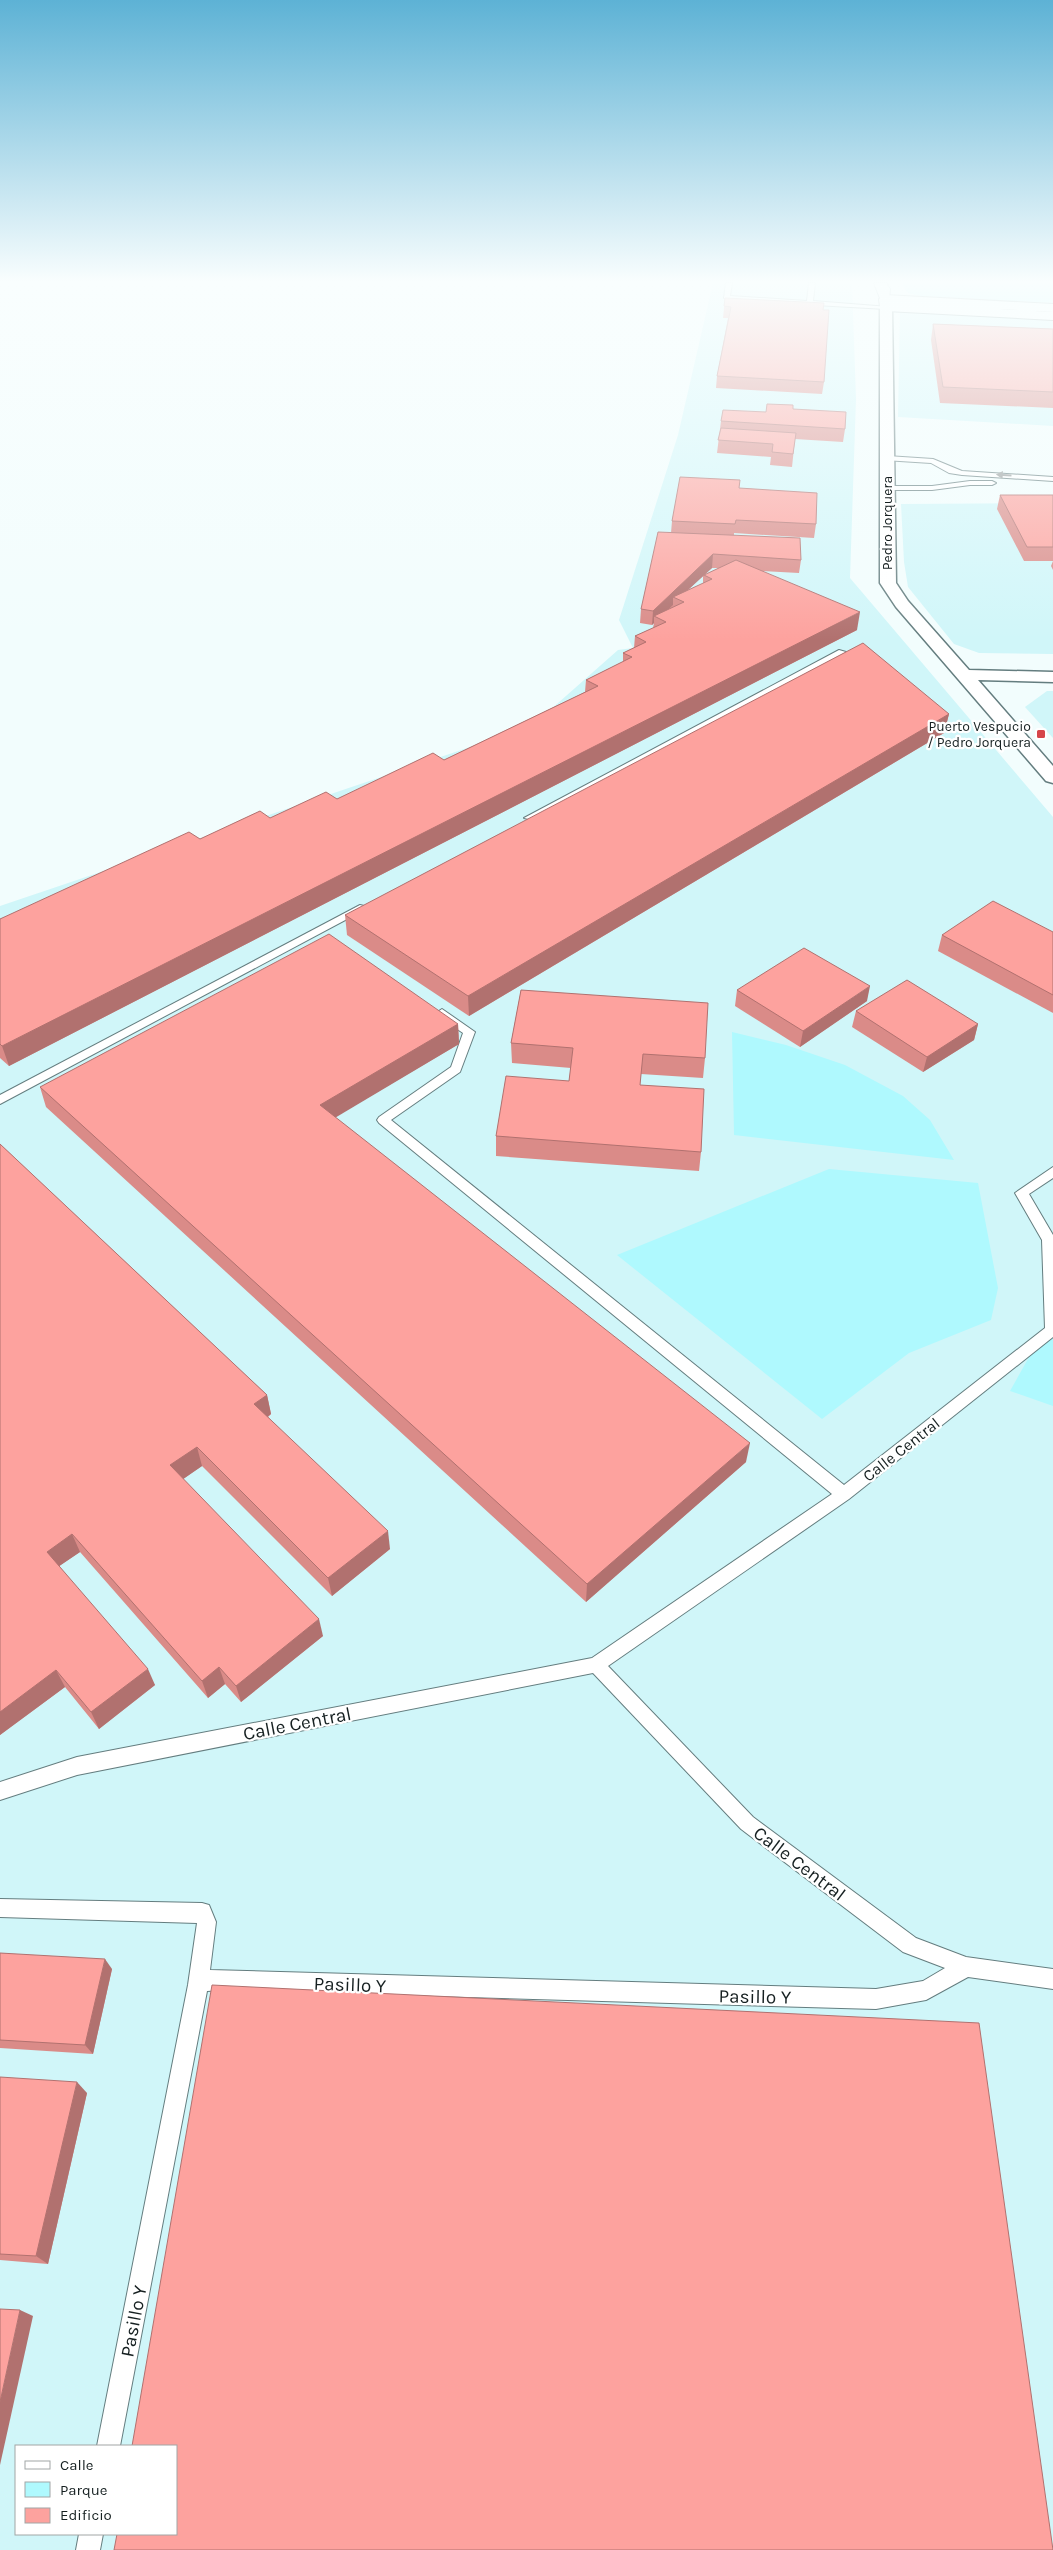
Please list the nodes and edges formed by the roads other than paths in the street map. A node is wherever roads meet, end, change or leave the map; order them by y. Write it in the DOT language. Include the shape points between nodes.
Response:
graph roads {
  1 [pos="886,402"];
  2 [pos="887,458"];
  3 [pos="1053,479"];
  4 [pos="1053,483"];
  5 [pos="887,488"];
  6 [pos="842,652"];
  7 [pos="963,675"];
  8 [pos="1053,677"];
  9 [pos="1053,777"];
  10 [pos="516,826"];
  11 [pos="374,901"];
  12 [pos="428,1003"];
  13 [pos="0,1100"];
  14 [pos="1053,1172"];
  15 [pos="844,1494"];
  16 [pos="596,1665"];
  17 [pos="0,1791"];
  18 [pos="0,1908"];
  19 [pos="966,1967"];
  20 [pos="1053,1979"];
  21 [pos="198,1985"];
  22 [pos="108,2445"];
  23 [pos="91,2535"];
  24 [pos="88,2550"];
  1 -- 2 [label="street, Pedro Jorquera"];
  3 -- 2 [label="lane, one-way" via="962,473 933,461"];
  2 -- 5 [label="street, Pedro Jorquera"];
  4 -- 5 [label="lane"];
  5 -- 7 [label="street, Pedro Jorquera" via="888,583"];
  6 -- 10 [label="lane"];
  7 -- 8 [label="street"];
  7 -- 9 [label="street, Pedro Jorquera"];
  11 -- 13 [label="lane" via="326,932"];
  12 -- 15 [label="lane" via="469,1032 456,1069 383,1120"];
  14 -- 15 [label="lane, Calle Central" via="1022,1193 1049,1240 1052,1330"];
  15 -- 16 [label="lane, Calle Central"];
  16 -- 17 [label="lane, Calle Central" via="77,1766"];
  16 -- 19 [label="lane, Calle Central" via="747,1822 910,1945"];
  18 -- 21 [label="lane" via="202,1912 207,1922"];
  19 -- 20 [label="lane, Calle Central"];
  19 -- 21 [label="lane, Pasillo Y" via="926,1990 876,1999 224,1980 210,1980"];
  21 -- 22 [label="lane, Pasillo Y"];
  23 -- 24 [label="lane"];
}
